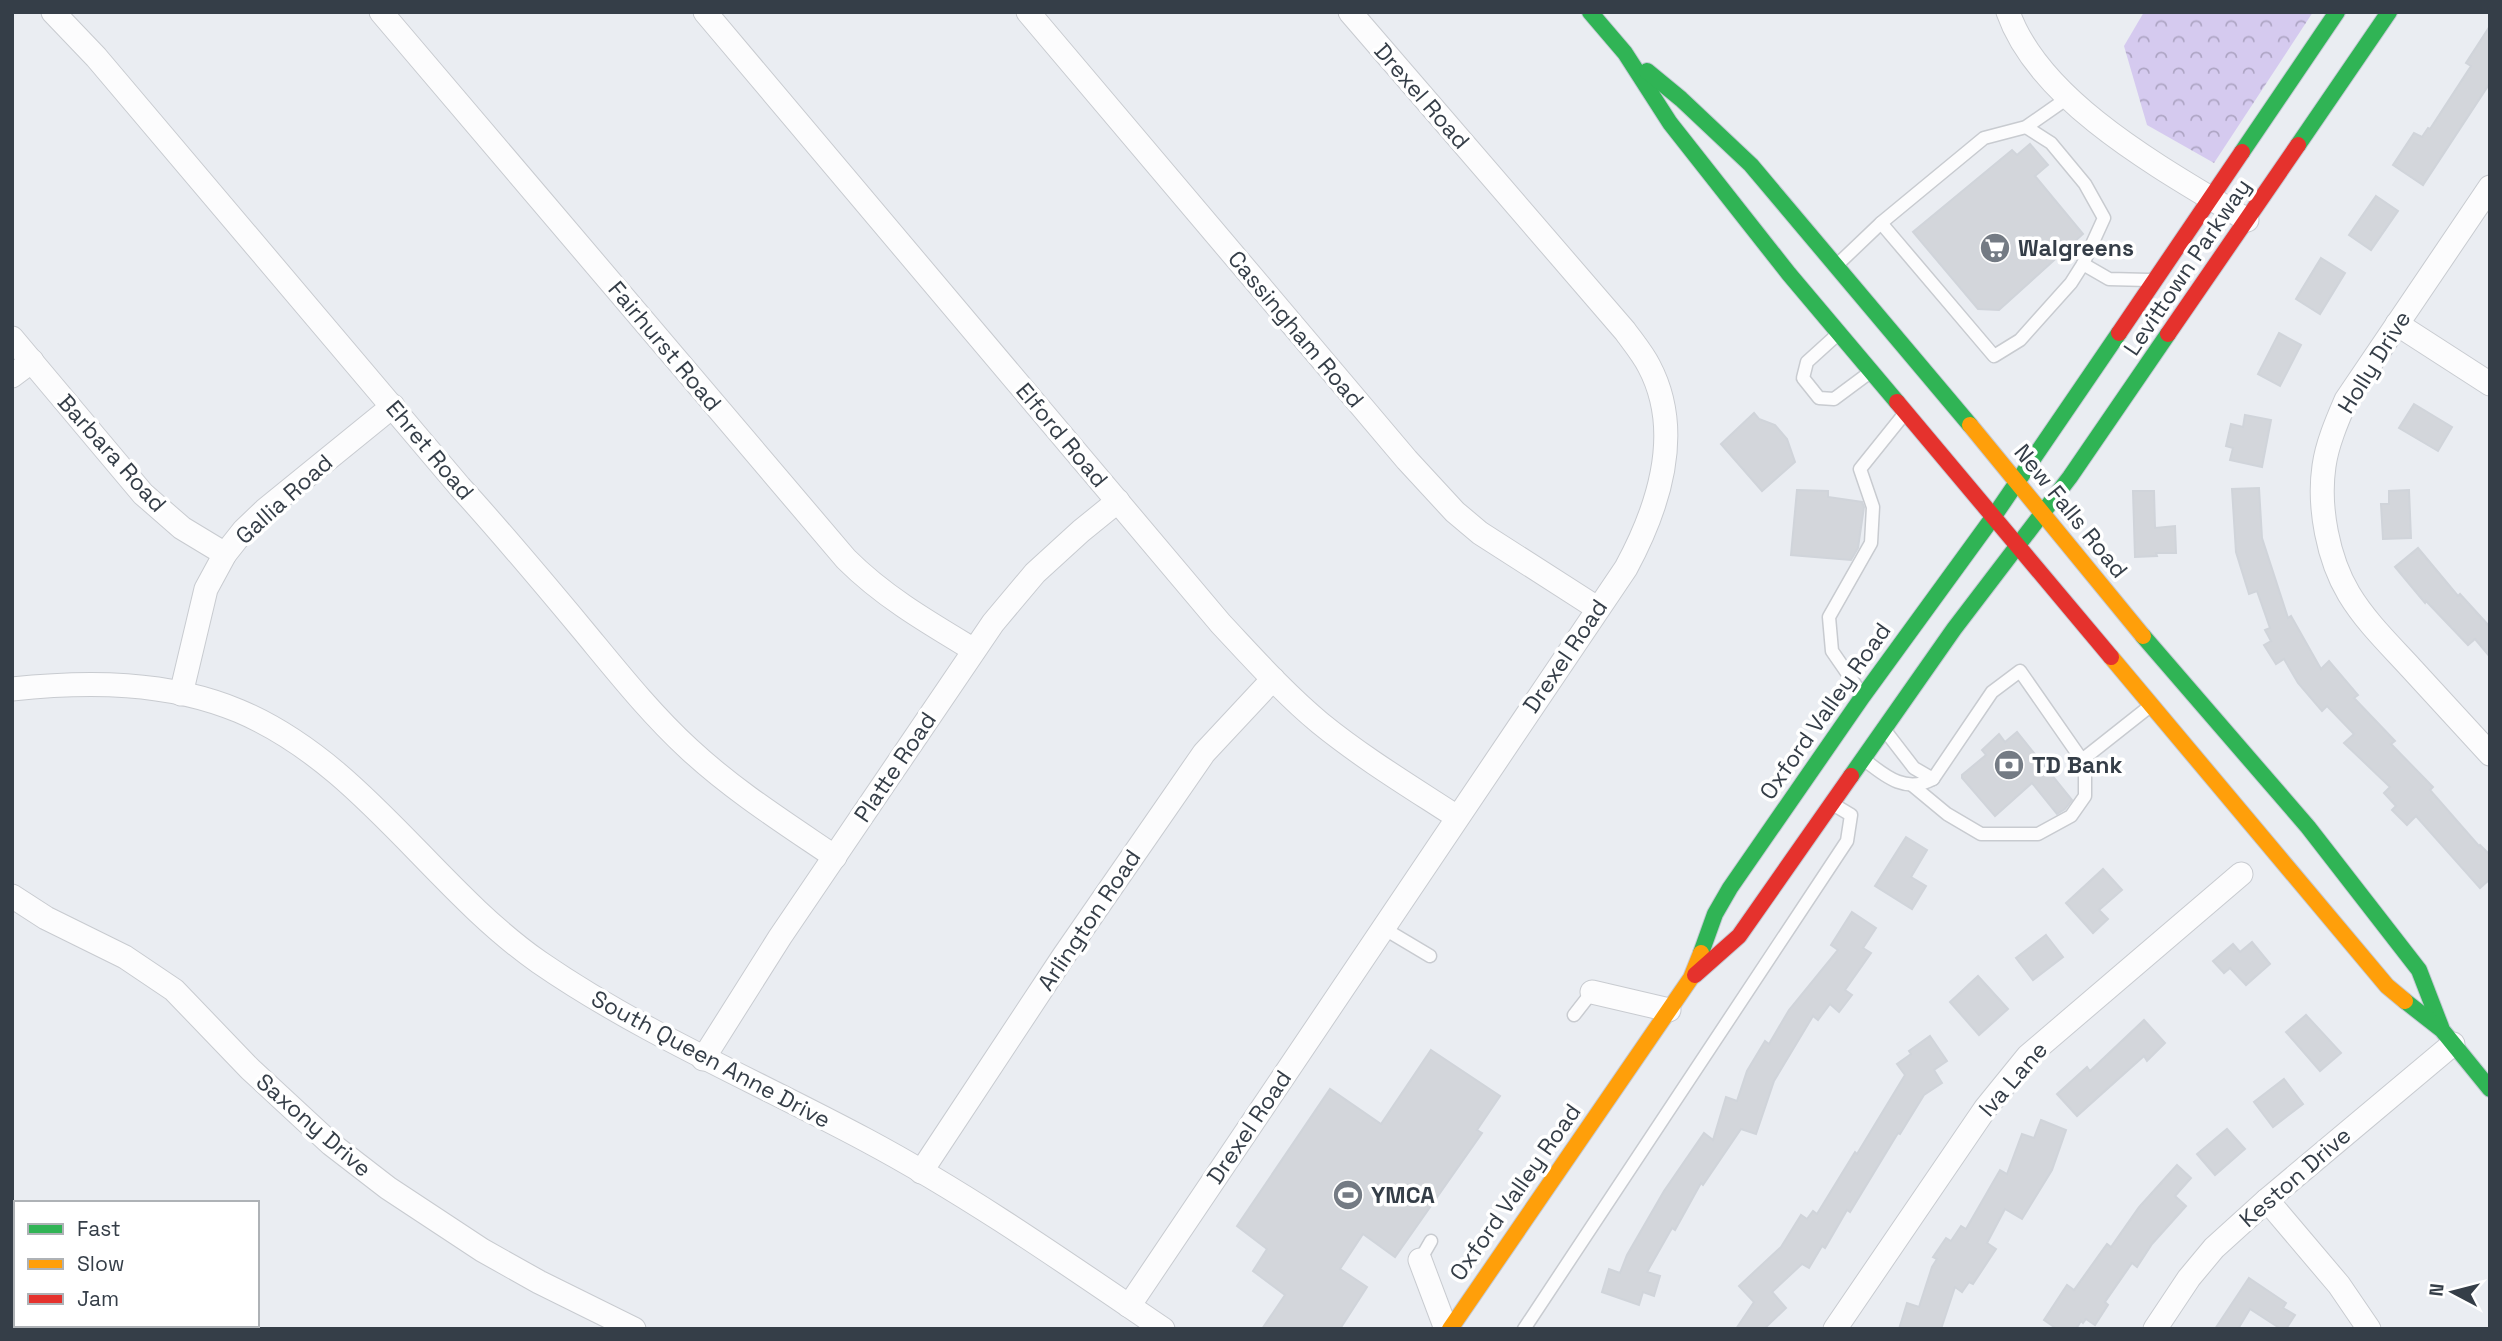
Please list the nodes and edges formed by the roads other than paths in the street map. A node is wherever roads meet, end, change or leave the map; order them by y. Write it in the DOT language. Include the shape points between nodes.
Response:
graph roads {
  1 [pos="53,12"];
  2 [pos="381,12"];
  3 [pos="1028,12"];
  4 [pos="1350,12"];
  5 [pos="1590,12"];
  6 [pos="2008,12"];
  7 [pos="2337,12"];
  8 [pos="2389,12"];
  9 [pos="718,17"];
  10 [pos="1625,53"];
  11 [pos="2068,97"];
  12 [pos="2026,127"];
  13 [pos="2490,187"];
  14 [pos="2211,198"];
  15 [pos="2247,220"];
  16 [pos="1881,223"];
  17 [pos="2083,264"];
  18 [pos="1835,266"];
  19 [pos="2155,280"];
  20 [pos="2397,324"];
  21 [pos="1839,333"];
  22 [pos="12,338"];
  23 [pos="32,361"];
  24 [pos="1871,372"];
  25 [pos="12,376"];
  26 [pos="2490,384"];
  27 [pos="393,406"];
  28 [pos="1906,412"];
  29 [pos="2017,482"];
  30 [pos="1118,501"];
  31 [pos="2043,512"];
  32 [pos="1994,516"];
  33 [pos="2018,545"];
  34 [pos="225,554"];
  35 [pos="1597,608"];
  36 [pos="1897,648"];
  37 [pos="974,650"];
  38 [pos="1893,677"];
  39 [pos="1273,679"];
  40 [pos="12,689"];
  41 [pos="181,694"];
  42 [pos="1863,696"];
  43 [pos="2152,704"];
  44 [pos="1885,731"];
  45 [pos="1858,754"];
  46 [pos="2490,754"];
  47 [pos="2082,760"];
  48 [pos="1933,779"];
  49 [pos="1912,786"];
  50 [pos="1831,803"];
  51 [pos="1457,817"];
  52 [pos="835,857"];
  53 [pos="2241,874"];
  54 [pos="12,896"];
  55 [pos="1383,928"];
  56 [pos="1430,956"];
  57 [pos="1691,978"];
  58 [pos="1592,992"];
  59 [pos="1669,1010"];
  60 [pos="1574,1015"];
  61 [pos="2447,1037"];
  62 [pos="703,1059"];
  63 [pos="2490,1089"];
  64 [pos="921,1172"];
  65 [pos="2267,1199"];
  66 [pos="1425,1251"];
  67 [pos="1129,1306"];
  68 [pos="634,1329"];
  69 [pos="1163,1329"];
  70 [pos="1448,1329"];
  71 [pos="1524,1329"];
  72 [pos="1835,1329"];
  73 [pos="2155,1329"];
  74 [pos="2370,1329"];
  1 -- 27 [label="street, Ehret Road"];
  2 -- 37 [label="street, Fairhurst Road" via="846,559 868,582"];
  3 -- 35 [label="street, Cassingham Road" via="1455,512"];
  4 -- 35 [label="street, Drexel Road" via="1625,331 1649,366 1667,428 1663,474 1639,544"];
  5 -- 10 [label="main road, New Falls Road"];
  6 -- 11 [label="street" via="2026,47"];
  7 -- 14 [label="main road, Levittown Parkway"];
  8 -- 15 [label="main road, Levittown Parkway"];
  9 -- 30 [label="street, Elford Road"];
  10 -- 18 [label="main road, New Falls Road" via="1751,165"];
  10 -- 21 [label="main road, New Falls Road" via="1670,123"];
  11 -- 12 [label="lane"];
  11 -- 14 [label="street" via="2124,143"];
  12 -- 16 [label="lane" via="1984,138"];
  12 -- 17 [label="lane" via="2051,143 2085,184 2104,218"];
  13 -- 20 [label="street, Holly Drive"];
  14 -- 15 [label="street"];
  14 -- 19 [label="main road, Levittown Parkway"];
  15 -- 31 [label="main road, Levittown Parkway"];
  16 -- 17 [label="lane" via="1994,356 2020,340"];
  16 -- 18 [label="lane"];
  17 -- 19 [label="lane" via="2109,279"];
  18 -- 29 [label="main road, New Falls Road"];
  19 -- 29 [label="main road, Levittown Parkway"];
  20 -- 26 [label="street"];
  20 -- 46 [label="street, Holly Drive" via="2337,421 2324,465 2329,540 2337,570 2368,621"];
  21 -- 24 [label="main road, New Falls Road"];
  21 -- 24 [label="lane" via="1807,362 1803,378 1819,398 1834,399"];
  22 -- 23 [label="street, Barbara Road"];
  23 -- 25 [label="street"];
  23 -- 34 [label="street, Barbara Road" via="143,494 182,528"];
  24 -- 28 [label="main road, New Falls Road"];
  27 -- 34 [label="street, Gallia Road" via="265,510"];
  27 -- 52 [label="street, Ehret Road" via="648,709 719,774"];
  28 -- 32 [label="main road, New Falls Road"];
  28 -- 42 [label="lane" via="1860,470 1873,507 1871,543 1829,617 1832,651"];
  29 -- 31 [label="main road, New Falls Road"];
  29 -- 32 [label="main road, Oxford Valley Road"];
  30 -- 37 [label="street, Platte Road" via="1035,573"];
  30 -- 39 [label="street, Elford Road"];
  31 -- 33 [label="main road, Levittown Parkway"];
  31 -- 61 [label="main road, New Falls Road" via="2317,838 2418,970"];
  32 -- 33 [label="main road, New Falls Road"];
  32 -- 36 [label="main road, Oxford Valley Road"];
  33 -- 43 [label="main road, New Falls Road"];
  33 -- 44 [label="main road, Oxford Valley Road"];
  34 -- 41 [label="street, Gallia Road" via="206,589"];
  35 -- 51 [label="street, Drexel Road"];
  36 -- 38 [label="lane"];
  36 -- 42 [label="main road, Oxford Valley Road"];
  37 -- 52 [label="street, Platte Road"];
  39 -- 51 [label="street, Elford Road" via="1320,723"];
  39 -- 64 [label="street, Arlington Road" via="1203,753"];
  40 -- 41 [label="street, South Queen Anne Drive" via="94,684"];
  41 -- 62 [label="street, South Queen Anne Drive" via="240,712 316,755 522,949 596,999"];
  42 -- 57 [label="main road, Oxford Valley Road" via="1730,888"];
  43 -- 47 [label="lane"];
  43 -- 61 [label="main road, New Falls Road" via="2387,986"];
  44 -- 45 [label="main road, Oxford Valley Road"];
  44 -- 48 [label="lane" via="1914,768"];
  45 -- 49 [label="lane" via="1882,774"];
  45 -- 50 [label="main road, Oxford Valley Road"];
  47 -- 48 [label="lane" via="2020,671 1992,692"];
  47 -- 49 [label="lane" via="2085,796 2071,816 2038,835 1981,834"];
  48 -- 49 [label="lane"];
  50 -- 57 [label="main road, Oxford Valley Road" via="1739,936"];
  50 -- 71 [label="lane" via="1851,815 1847,841"];
  51 -- 55 [label="street, Drexel Road"];
  52 -- 62 [label="street, Platte Road"];
  53 -- 72 [label="street, Iva Lane" via="2028,1056 1985,1109"];
  54 -- 68 [label="street, Saxony Drive" via="125,957 174,990 331,1144 388,1188 516,1269"];
  55 -- 56 [label="lane"];
  55 -- 67 [label="street, Drexel Road"];
  57 -- 59 [label="main road, Oxford Valley Road"];
  58 -- 59 [label="street"];
  58 -- 60 [label="lane"];
  59 -- 70 [label="main road, Oxford Valley Road"];
  61 -- 63 [label="main road, New Falls Road"];
  61 -- 65 [label="street, Keston Drive"];
  62 -- 64 [label="street, South Queen Anne Drive" via="867,1140"];
  64 -- 67 [label="street, South Queen Anne Drive"];
  65 -- 73 [label="street, Keston Drive" via="2214,1248"];
  65 -- 74 [label="street"];
  66 -- 70 [label="street"];
  67 -- 69 [label="street, South Queen Anne Drive"];
}
